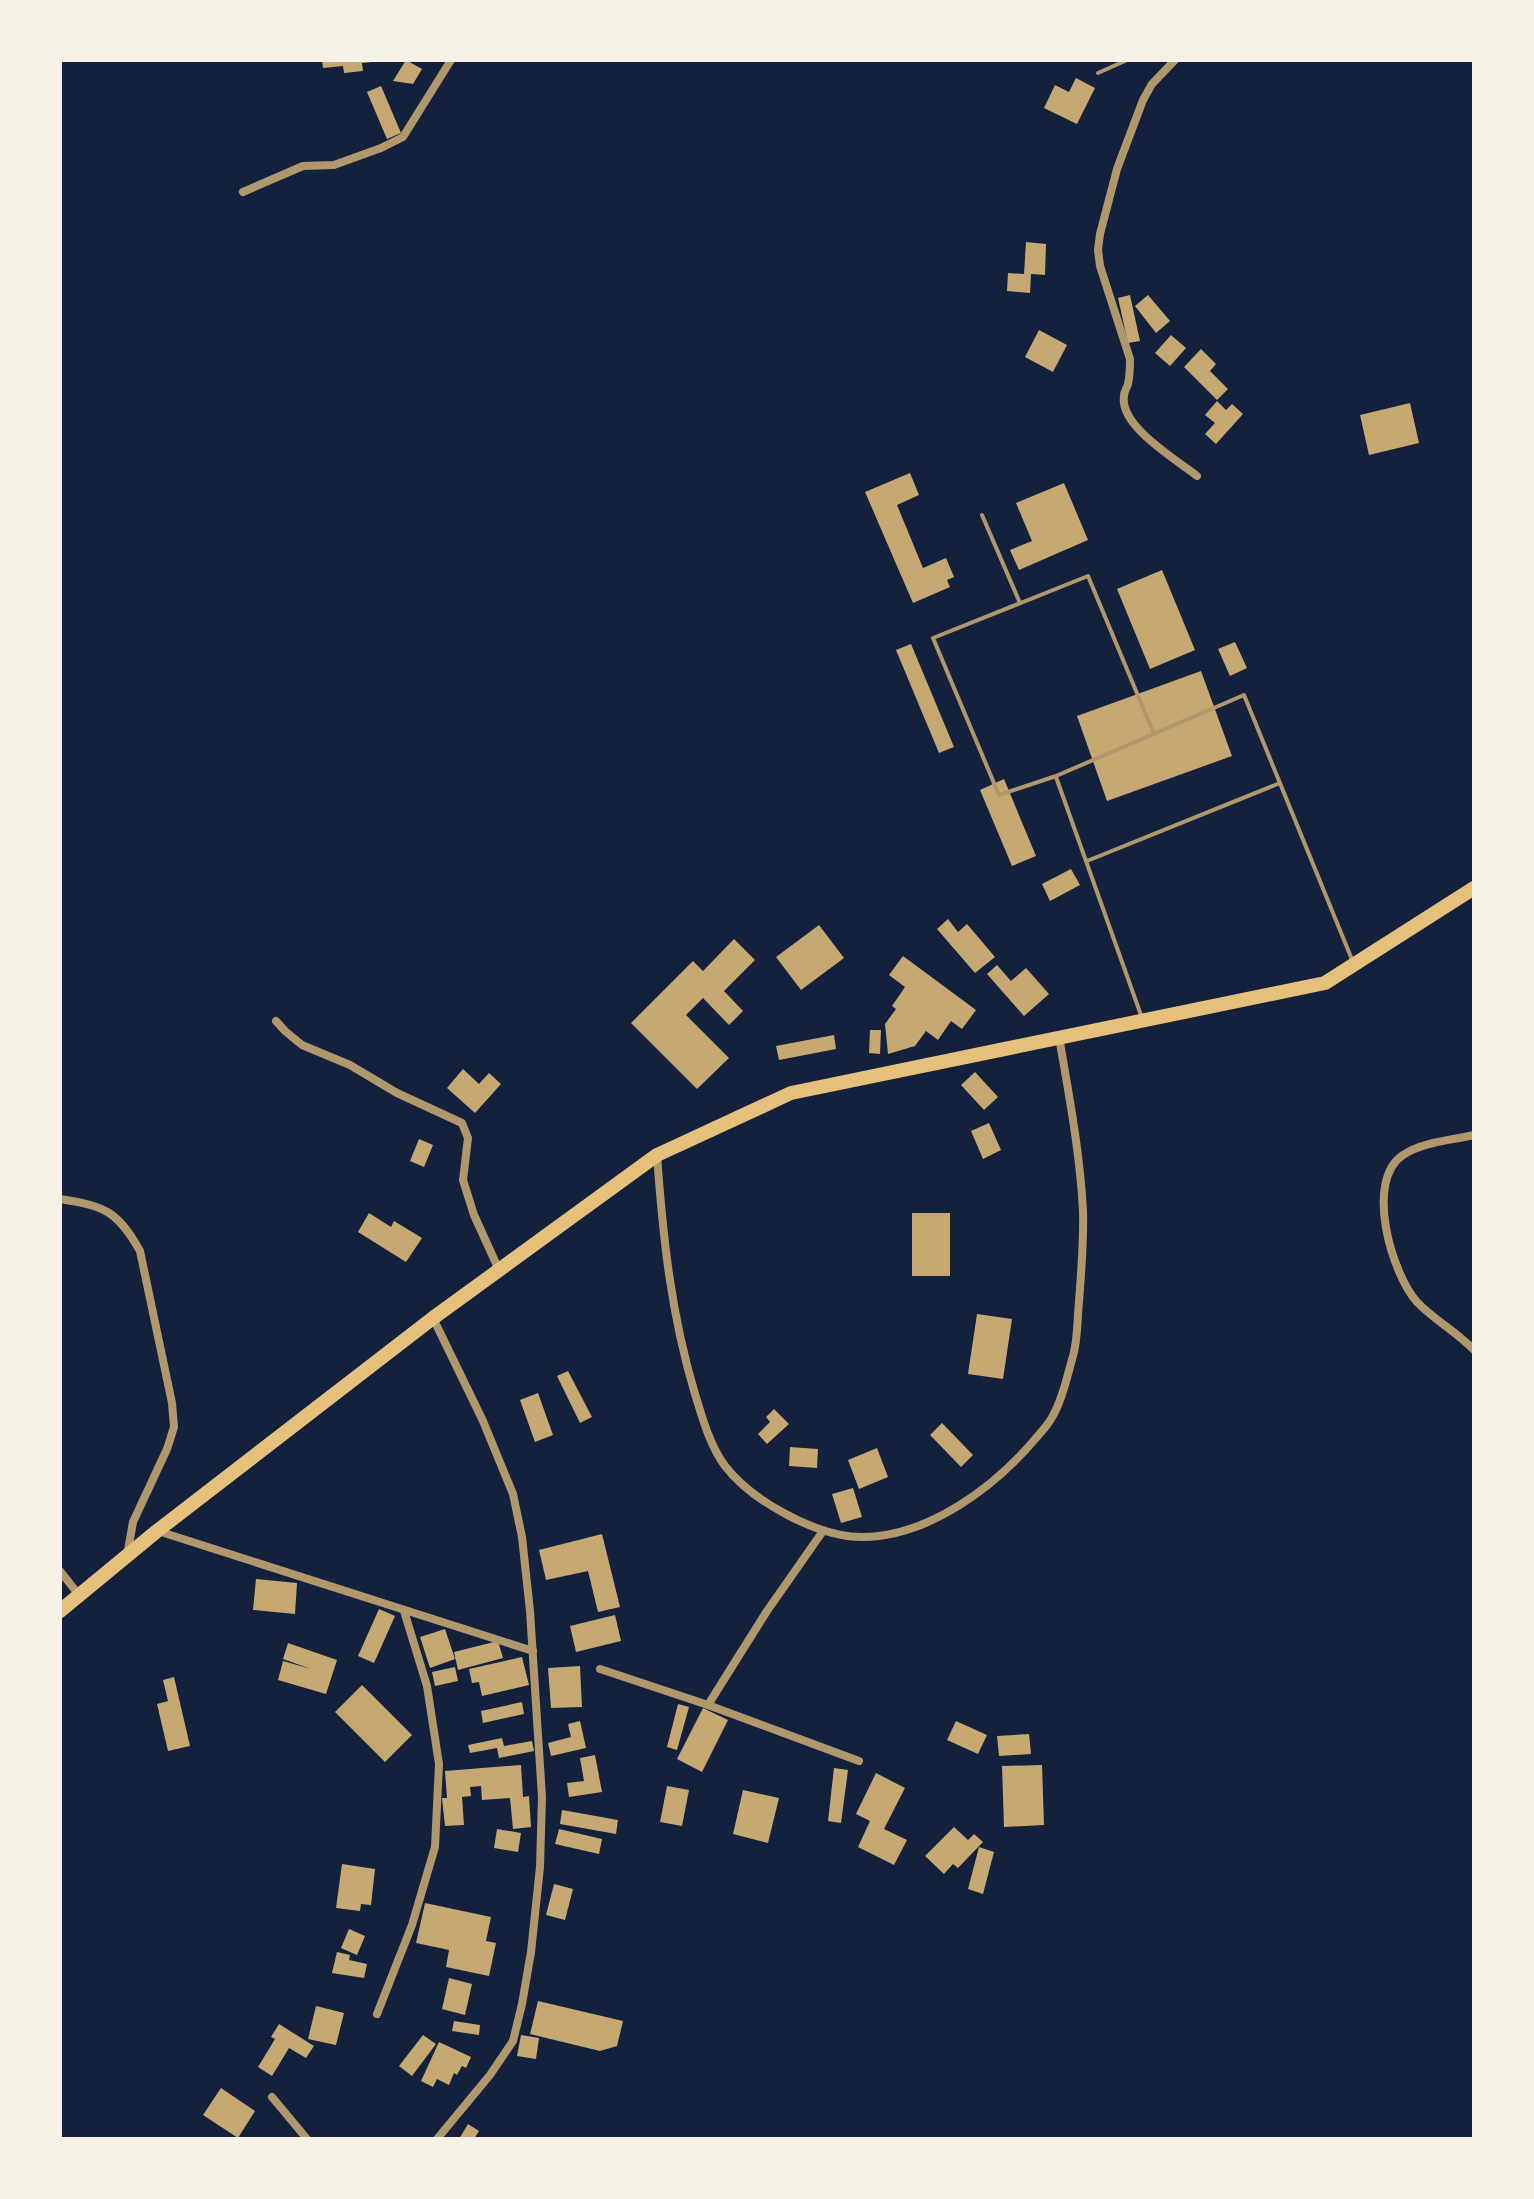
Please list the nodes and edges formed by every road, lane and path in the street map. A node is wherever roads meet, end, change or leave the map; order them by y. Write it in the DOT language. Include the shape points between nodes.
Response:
graph roads {
  1 [pos="451,60"];
  2 [pos="1127,60"];
  3 [pos="1175,60"];
  4 [pos="1098,73"];
  5 [pos="243,192"];
  6 [pos="1197,476"];
  7 [pos="982,515"];
  8 [pos="1020,603"];
  9 [pos="1154,734"];
  10 [pos="1056,776"];
  11 [pos="1280,783"];
  12 [pos="1087,861"];
  13 [pos="1474,888"];
  14 [pos="1354,965"];
  15 [pos="1143,1020"];
  16 [pos="276,1021"];
  17 [pos="1059,1037"];
  18 [pos="1474,1135"];
  19 [pos="657,1155"];
  20 [pos="60,1199"];
  21 [pos="499,1270"];
  22 [pos="433,1318"];
  23 [pos="1474,1350"];
  24 [pos="157,1531"];
  25 [pos="823,1531"];
  26 [pos="126,1556"];
  27 [pos="60,1571"];
  28 [pos="79,1595"];
  29 [pos="60,1611"];
  30 [pos="404,1611"];
  31 [pos="533,1651"];
  32 [pos="600,1669"];
  33 [pos="708,1705"];
  34 [pos="859,1761"];
  35 [pos="377,2014"];
  36 [pos="272,2097"];
  37 [pos="307,2139"];
  38 [pos="437,2139"];
  1 -- 5 [label="street" via="403,137 334,165 303,166"];
  2 -- 4 [label="lane"];
  3 -- 6 [label="street" via="1143,100 1117,169 1098,250 1130,359 1124,405 1135,426"];
  7 -- 8 [label="lane"];
  8 -- 9 [label="lane" via="1088,576"];
  8 -- 10 [label="lane" via="933,638 999,795"];
  9 -- 10 [label="lane"];
  9 -- 11 [label="lane" via="1244,695"];
  10 -- 12 [label="lane"];
  11 -- 12 [label="lane"];
  11 -- 14 [label="lane"];
  12 -- 15 [label="lane"];
  13 -- 14 [label="highway"];
  14 -- 15 [label="highway" via="1325,983"];
  15 -- 17 [label="highway"];
  16 -- 21 [label="street" via="302,1045 462,1123 468,1138 463,1180"];
  17 -- 19 [label="highway" via="791,1093"];
  17 -- 25 [label="street" via="1083,1214 1074,1352 1051,1419 993,1482 949,1512 902,1531 862,1537"];
  18 -- 23 [label="street" via="1401,1156 1390,1171 1384,1205 1391,1250 1407,1288 1417,1303"];
  19 -- 21 [label="highway"];
  19 -- 25 [label="street" via="678,1333 708,1433 725,1465 755,1495"];
  20 -- 26 [label="street" via="109,1211 140,1251 172,1403 174,1427 133,1522"];
  21 -- 22 [label="highway"];
  22 -- 24 [label="highway"];
  22 -- 31 [label="street" via="513,1494"];
  24 -- 26 [label="highway"];
  24 -- 30 [label="street"];
  25 -- 33 [label="street"];
  26 -- 28 [label="highway"];
  27 -- 28 [label="street"];
  28 -- 29 [label="highway"];
  30 -- 31 [label="street"];
  30 -- 35 [label="street" via="427,1686 439,1764 435,1847"];
  31 -- 38 [label="street" via="542,1797 540,1867 522,2004 513,2041"];
  32 -- 33 [label="street"];
  33 -- 34 [label="street"];
  36 -- 37 [label="street"];
}
